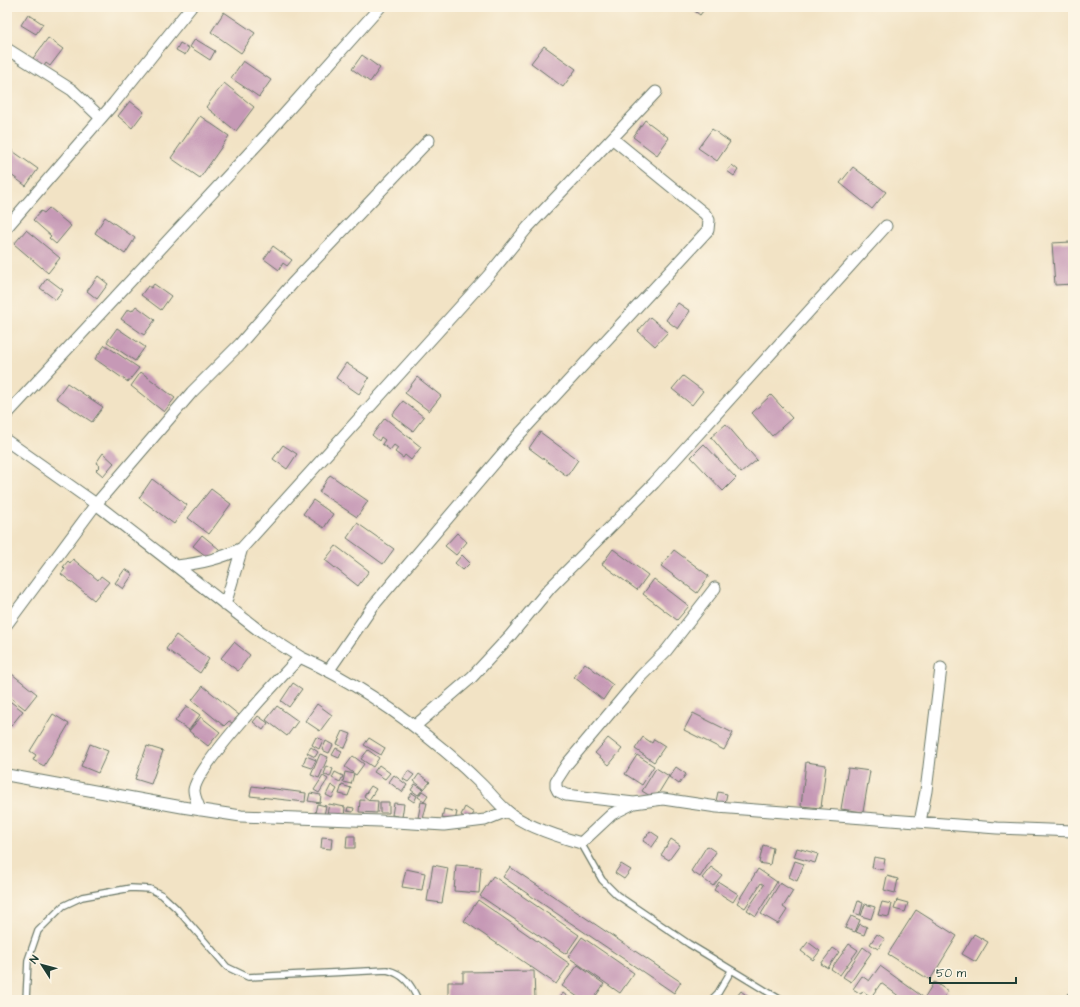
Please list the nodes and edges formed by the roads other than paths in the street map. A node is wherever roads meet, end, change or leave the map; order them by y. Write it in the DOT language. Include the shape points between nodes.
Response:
graph roads {
  1 [pos="191,7"];
  2 [pos="380,7"];
  3 [pos="7,49"];
  4 [pos="656,92"];
  5 [pos="101,118"];
  6 [pos="613,139"];
  7 [pos="429,140"];
  8 [pos="886,226"];
  9 [pos="7,227"];
  10 [pos="7,414"];
  11 [pos="7,441"];
  12 [pos="96,504"];
  13 [pos="242,548"];
  14 [pos="177,566"];
  15 [pos="715,588"];
  16 [pos="225,605"];
  17 [pos="7,624"];
  18 [pos="300,657"];
  19 [pos="941,668"];
  20 [pos="329,670"];
  21 [pos="415,726"];
  22 [pos="7,775"];
  23 [pos="634,803"];
  24 [pos="200,810"];
  25 [pos="507,811"];
  26 [pos="920,822"];
  27 [pos="1073,831"];
  28 [pos="581,843"];
  29 [pos="731,971"];
  30 [pos="26,1000"];
  31 [pos="418,1000"];
  32 [pos="711,1000"];
  33 [pos="780,1000"];
  1 -- 5 [label="street"];
  2 -- 10 [label="street" via="265,136"];
  3 -- 5 [label="street" via="72,90"];
  4 -- 6 [label="street"];
  5 -- 9 [label="street"];
  6 -- 13 [label="street" via="528,227 488,276"];
  6 -- 20 [label="street" via="705,214 709,220 708,230 510,445 373,606"];
  7 -- 12 [label="street" via="292,284 240,344 192,392"];
  8 -- 21 [label="street" via="654,483 550,588 472,677"];
  11 -- 12 [label="street"];
  12 -- 14 [label="street"];
  12 -- 17 [label="street"];
  13 -- 14 [label="street" via="204,563"];
  13 -- 16 [label="street"];
  14 -- 16 [label="street"];
  15 -- 23 [label="street" via="666,651 641,676 567,764 556,781 558,791 566,795"];
  16 -- 18 [label="street"];
  18 -- 20 [label="street"];
  18 -- 24 [label="street" via="229,737 200,777 194,790"];
  19 -- 26 [label="street"];
  20 -- 21 [label="street"];
  21 -- 25 [label="street" via="482,785"];
  22 -- 24 [label="street"];
  23 -- 26 [label="street" via="663,799 717,807"];
  23 -- 28 [label="street" via="612,814"];
  24 -- 25 [label="street" via="241,816 444,825 484,820"];
  25 -- 28 [label="street" via="532,825"];
  26 -- 27 [label="street"];
  28 -- 29 [label="lane" via="602,880 617,895"];
  29 -- 32 [label="lane"];
  29 -- 33 [label="lane"];
  30 -- 31 [label="lane" via="28,960 38,931 63,906 75,900 131,888 150,889 162,895 227,967 248,978 387,970 398,972 406,978"];
}
